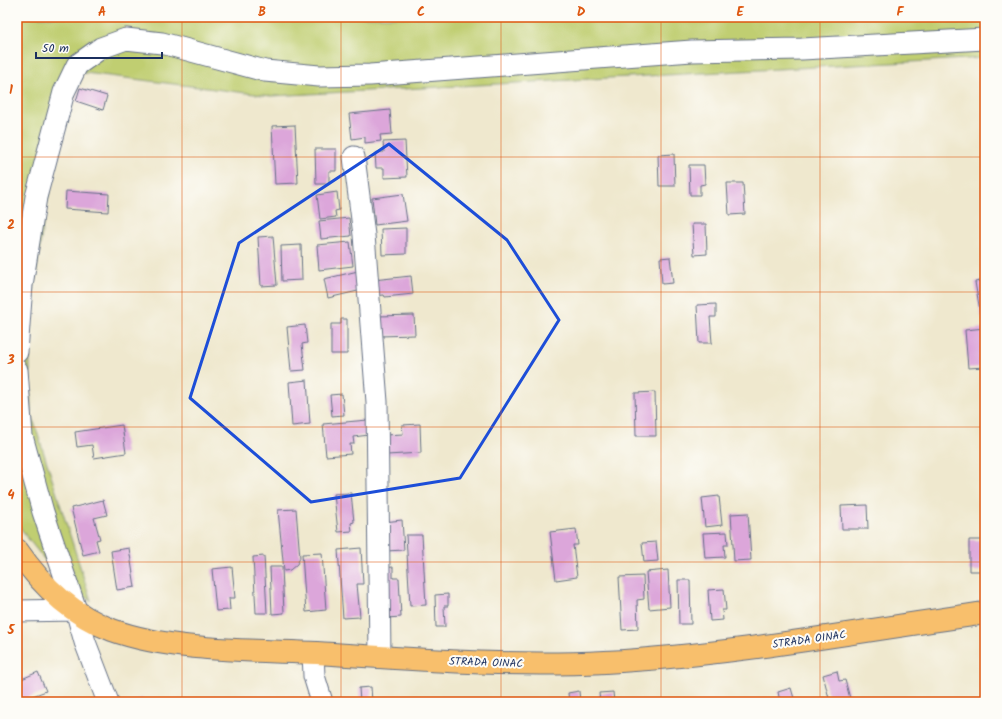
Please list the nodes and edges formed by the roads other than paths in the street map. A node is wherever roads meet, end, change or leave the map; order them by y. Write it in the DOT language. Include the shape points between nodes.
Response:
graph roads {
  1 [pos="985,40"];
  2 [pos="354,157"];
  3 [pos="17,352"];
  4 [pos="17,370"];
  5 [pos="17,550"];
  6 [pos="76,610"];
  7 [pos="17,612"];
  8 [pos="985,613"];
  9 [pos="313,653"];
  10 [pos="380,657"];
  11 [pos="108,702"];
  12 [pos="322,702"];
  1 -- 3 [label="street" via="802,49 692,51 370,76 319,76 265,71 162,43 126,39 101,48 77,65 64,92 36,197 22,285"];
  2 -- 10 [label="street" via="364,235 377,402"];
  4 -- 6 [label="street" via="22,436 43,512"];
  5 -- 6 [label="main road, STRADA OINAC" via="32,572 56,596"];
  6 -- 7 [label="street"];
  6 -- 9 [label="main road, STRADA OINAC" via="110,629 137,638 200,647"];
  6 -- 11 [label="street" via="85,642"];
  8 -- 10 [label="main road, STRADA OINAC" via="669,658 550,664"];
  9 -- 10 [label="main road, STRADA OINAC"];
  9 -- 12 [label="street" via="314,676"];
}
